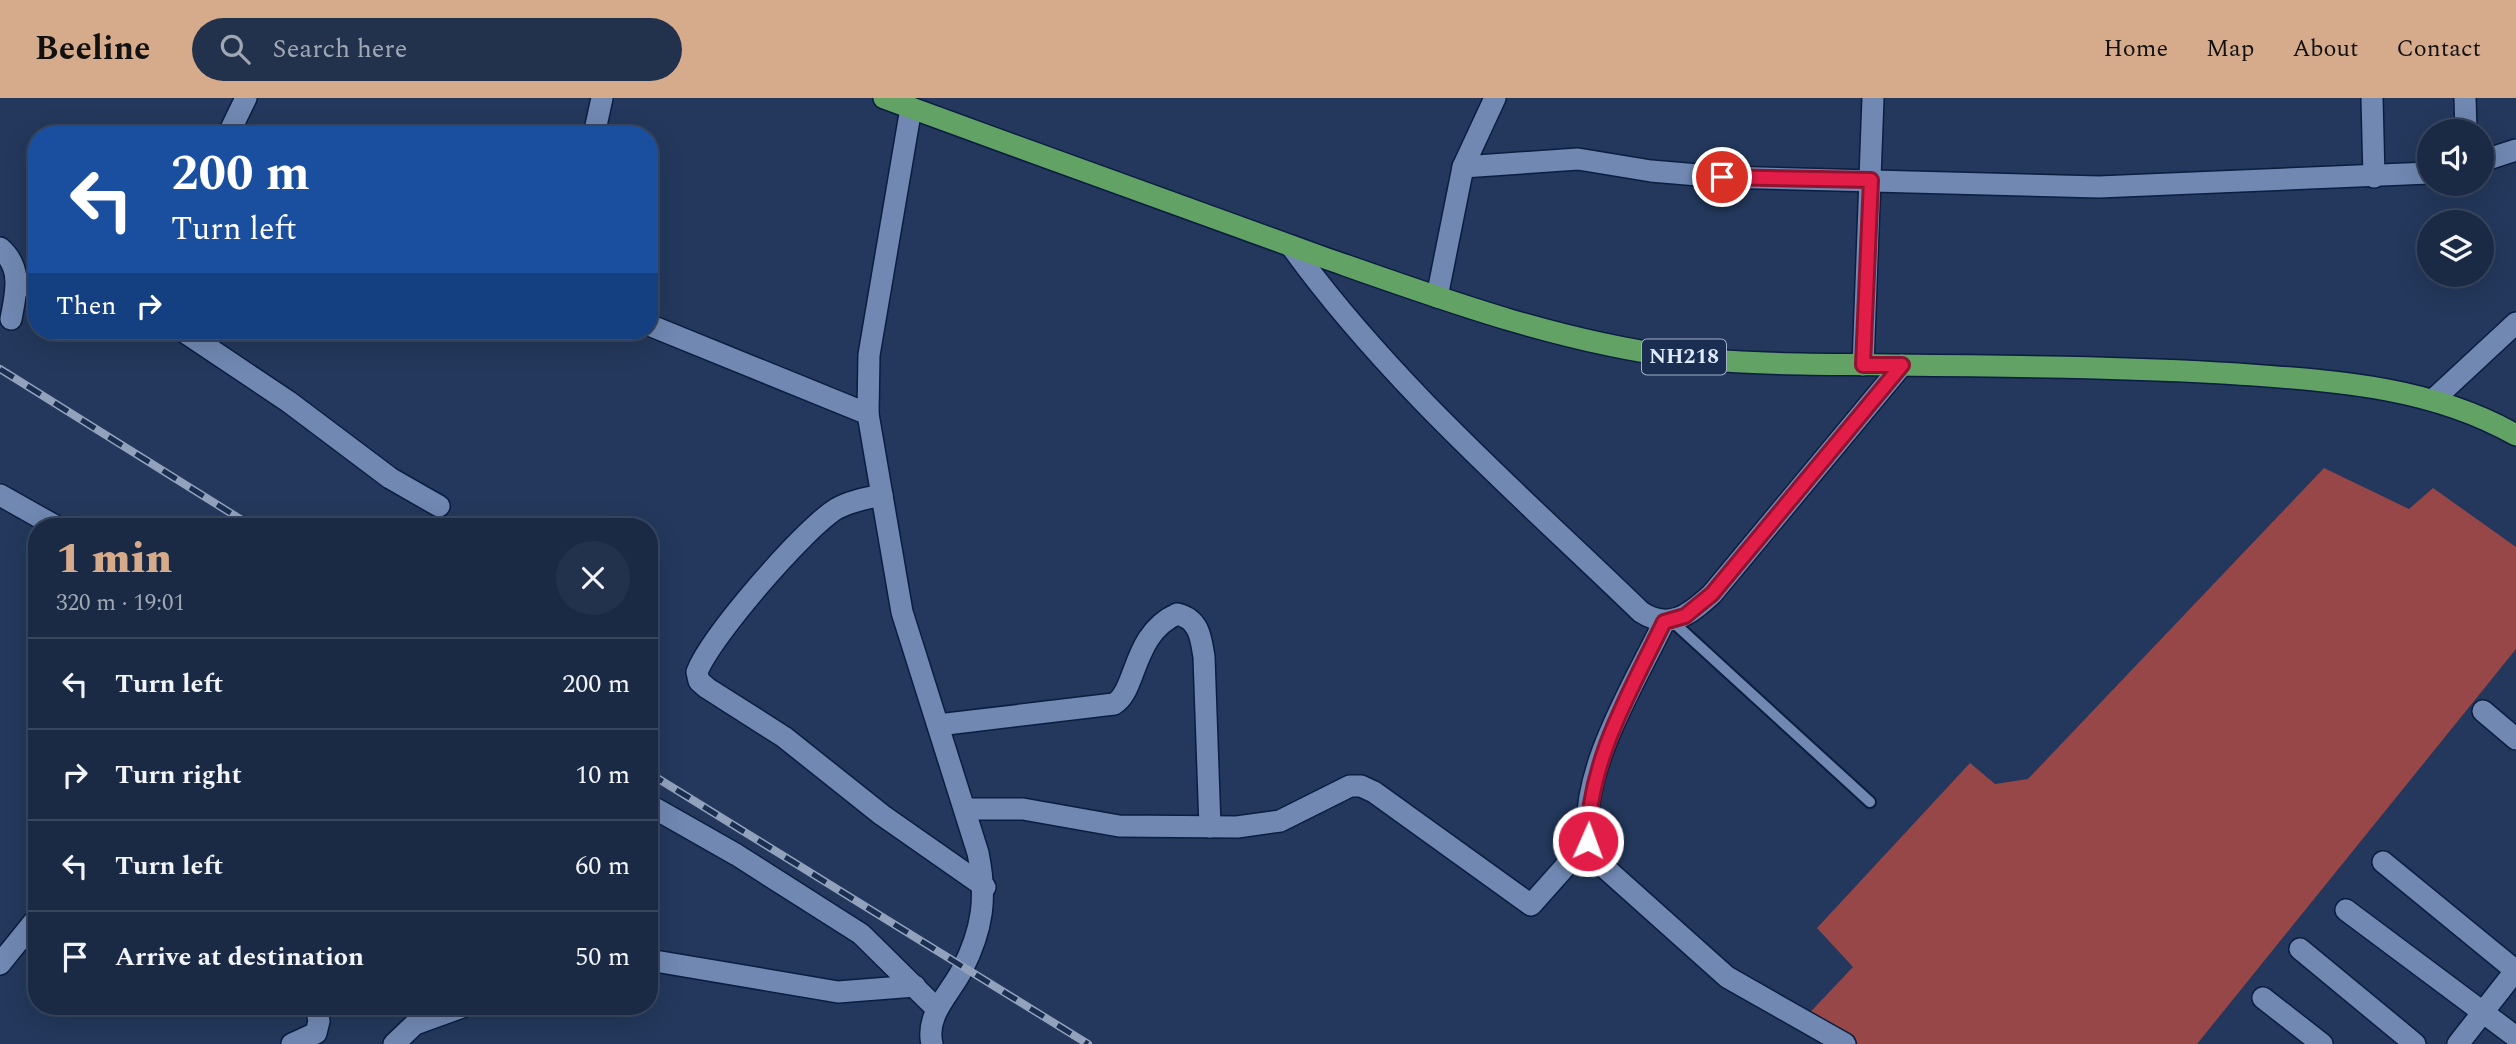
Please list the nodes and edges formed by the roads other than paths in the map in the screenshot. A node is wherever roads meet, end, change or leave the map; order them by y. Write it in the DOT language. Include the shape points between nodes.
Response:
graph roads {
  1 [pos="246,98"];
  2 [pos="602,98"];
  3 [pos="884,98"];
  4 [pos="1495,98"];
  5 [pos="1873,98"];
  6 [pos="2372,98"];
  7 [pos="2465,98"];
  8 [pos="911,108"];
  9 [pos="2466,119"];
  10 [pos="232,126"];
  11 [pos="596,126"];
  12 [pos="2516,150"];
  13 [pos="2494,157"];
  14 [pos="1462,167"];
  15 [pos="2417,174"];
  16 [pos="2374,177"];
  17 [pos="1871,180"];
  18 [pos="1291,246"];
  19 [pos="0,248"];
  20 [pos="16,280"];
  21 [pos="28,286"];
  22 [pos="1437,297"];
  23 [pos="11,319"];
  24 [pos="2516,323"];
  25 [pos="658,328"];
  26 [pos="196,340"];
  27 [pos="1863,365"];
  28 [pos="1902,365"];
  29 [pos="2433,400"];
  30 [pos="868,414"];
  31 [pos="2516,435"];
  32 [pos="0,495"];
  33 [pos="882,495"];
  34 [pos="439,506"];
  35 [pos="41,518"];
  36 [pos="1669,622"];
  37 [pos="2483,711"];
  38 [pos="938,725"];
  39 [pos="2516,739"];
  40 [pos="1870,802"];
  41 [pos="965,809"];
  42 [pos="658,810"];
  43 [pos="1210,827"];
  44 [pos="1588,841"];
  45 [pos="2383,862"];
  46 [pos="985,887"];
  47 [pos="2346,910"];
  48 [pos="28,929"];
  49 [pos="2300,949"];
  50 [pos="658,962"];
  51 [pos="0,964"];
  52 [pos="2516,971"];
  53 [pos="915,986"];
  54 [pos="2263,998"];
  55 [pos="937,1009"];
  56 [pos="2483,1012"];
  57 [pos="318,1015"];
  58 [pos="440,1015"];
  59 [pos="2516,1037"];
  60 [pos="292,1044"];
  61 [pos="394,1044"];
  62 [pos="932,1044"];
  63 [pos="1845,1044"];
  64 [pos="2322,1044"];
  65 [pos="2415,1044"];
  66 [pos="2458,1044"];
  1 -- 10 [label="street"];
  2 -- 11 [label="street"];
  3 -- 8 [label="highway, NH218"];
  4 -- 14 [label="street"];
  5 -- 17 [label="street"];
  6 -- 16 [label="street"];
  7 -- 9 [label="street"];
  8 -- 18 [label="highway, NH218"];
  8 -- 30 [label="street" via="869,355"];
  12 -- 13 [label="street"];
  14 -- 17 [label="street" via="1577,159 1722,177"];
  14 -- 22 [label="street"];
  15 -- 16 [label="street"];
  16 -- 17 [label="street" via="2099,187"];
  17 -- 27 [label="street"];
  18 -- 22 [label="highway, NH218"];
  18 -- 36 [label="street" via="1341,313 1410,387 1640,612"];
  19 -- 20 [label="street" via="12,259"];
  20 -- 21 [label="street"];
  20 -- 23 [label="street"];
  22 -- 27 [label="highway, NH218" via="1589,342 1669,355"];
  24 -- 29 [label="street"];
  25 -- 30 [label="street"];
  26 -- 34 [label="street" via="390,478"];
  27 -- 28 [label="highway, NH218"];
  28 -- 29 [label="highway, NH218" via="2288,378 2366,384"];
  28 -- 36 [label="street" via="1712,594 1697,608"];
  29 -- 31 [label="highway, NH218"];
  30 -- 33 [label="street"];
  32 -- 35 [label="street"];
  33 -- 38 [label="street" via="902,612"];
  33 -- 46 [label="street" via="851,502 822,520 748,598 697,672 699,681 784,737 882,815"];
  36 -- 40 [label="lane"];
  36 -- 44 [label="street" via="1604,752 1592,789"];
  37 -- 39 [label="street"];
  38 -- 41 [label="street"];
  38 -- 43 [label="street" via="1114,704 1125,692 1142,647 1160,626 1177,614 1185,616 1199,631 1204,657"];
  41 -- 43 [label="street" via="1023,809 1119,826"];
  41 -- 46 [label="street"];
  42 -- 53 [label="street" via="860,934"];
  43 -- 44 [label="street" via="1280,821 1338,790 1361,786 1531,905"];
  44 -- 63 [label="street" via="1604,867 1720,972"];
  45 -- 52 [label="street"];
  46 -- 55 [label="street" via="984,909 963,969"];
  47 -- 56 [label="street"];
  48 -- 51 [label="street"];
  49 -- 65 [label="street"];
  50 -- 53 [label="street" via="838,992"];
  52 -- 56 [label="street"];
  53 -- 55 [label="street"];
  54 -- 64 [label="street"];
  55 -- 62 [label="street"];
  56 -- 59 [label="street"];
  56 -- 66 [label="street"];
  57 -- 60 [label="street" via="316,1033"];
  58 -- 61 [label="street" via="415,1024"];
}
